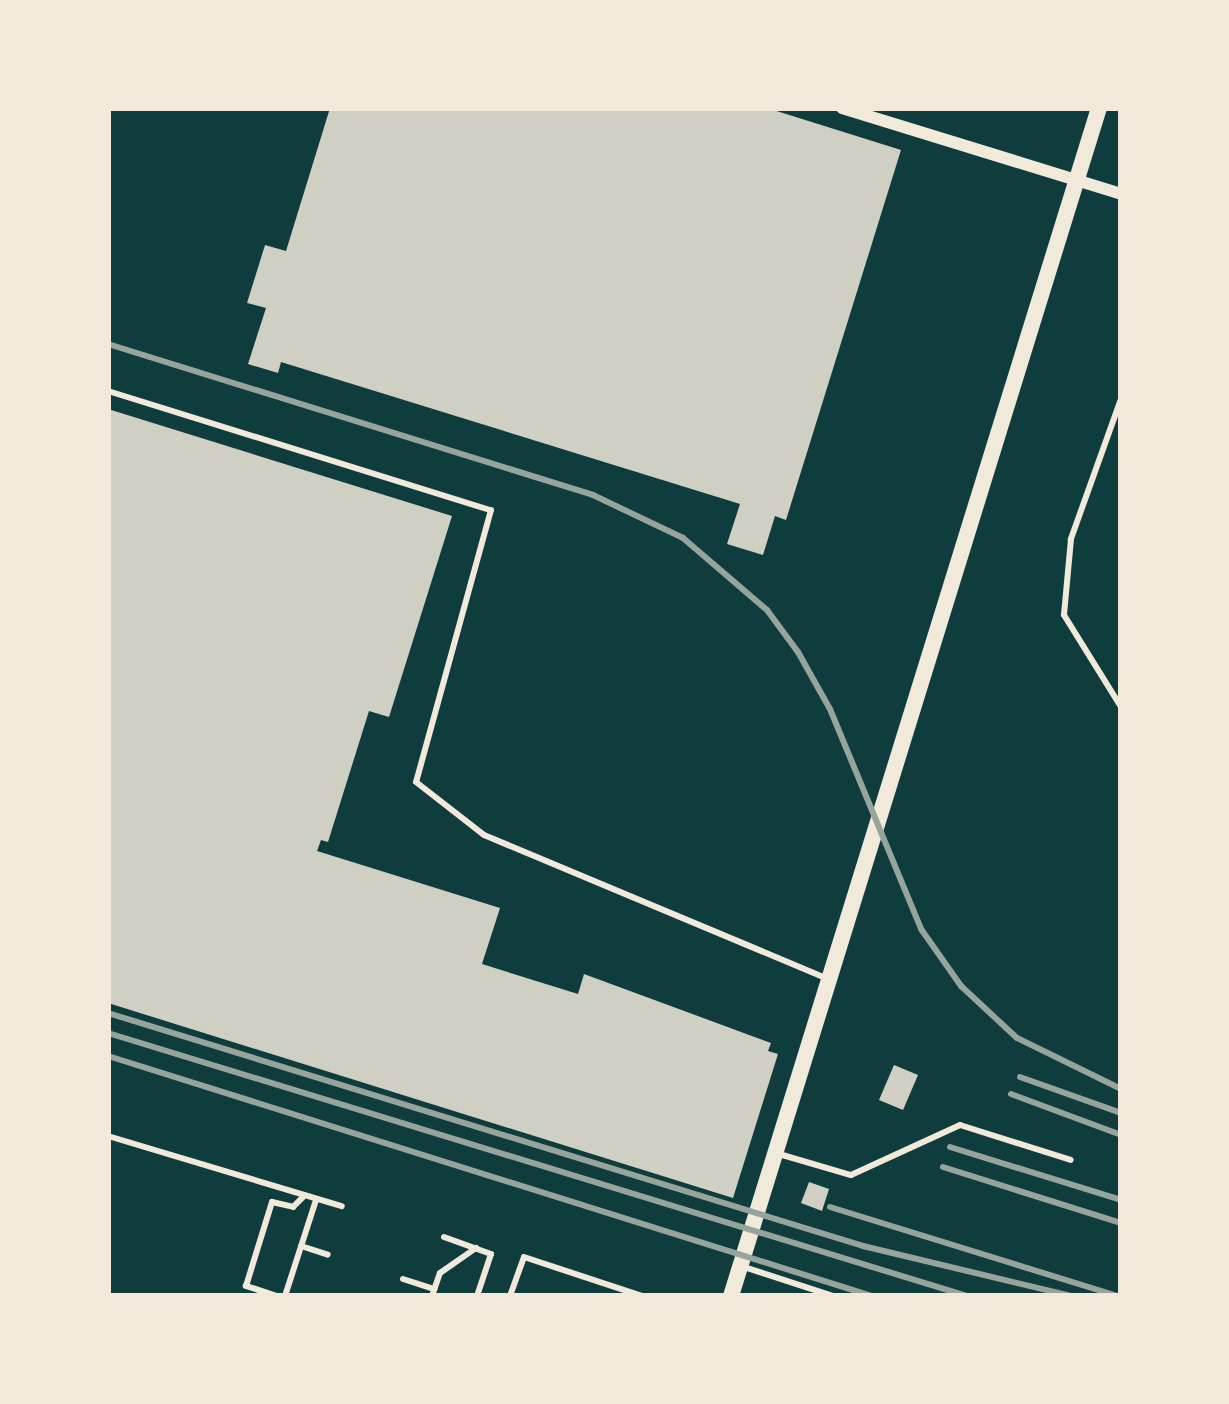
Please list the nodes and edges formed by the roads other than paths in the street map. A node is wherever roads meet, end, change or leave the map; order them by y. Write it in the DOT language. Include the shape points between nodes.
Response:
graph roads {
  1 [pos="842,108"];
  2 [pos="1099,108"];
  3 [pos="1076,180"];
  4 [pos="1121,194"];
  5 [pos="108,391"];
  6 [pos="1121,399"];
  7 [pos="1121,706"];
  8 [pos="830,979"];
  9 [pos="108,1136"];
  10 [pos="776,1153"];
  11 [pos="1071,1160"];
  12 [pos="303,1197"];
  13 [pos="316,1200"];
  14 [pos="343,1206"];
  15 [pos="444,1237"];
  16 [pos="301,1246"];
  17 [pos="476,1248"];
  18 [pos="328,1255"];
  19 [pos="740,1266"];
  20 [pos="403,1279"];
  21 [pos="433,1293"];
  22 [pos="281,1296"];
  23 [pos="477,1296"];
  24 [pos="510,1296"];
  25 [pos="642,1296"];
  26 [pos="731,1296"];
  27 [pos="832,1296"];
  1 -- 3 [label="street"];
  2 -- 3 [label="main road"];
  3 -- 4 [label="street"];
  3 -- 8 [label="main road"];
  5 -- 8 [label="lane" via="490,510 416,782 484,835"];
  6 -- 7 [label="lane" via="1071,539 1064,615"];
  8 -- 10 [label="main road"];
  9 -- 12 [label="lane"];
  10 -- 11 [label="lane" via="851,1175 960,1125"];
  10 -- 19 [label="main road"];
  12 -- 13 [label="lane"];
  12 -- 22 [label="lane" via="293,1207 272,1202 246,1286"];
  13 -- 14 [label="lane"];
  13 -- 16 [label="lane"];
  15 -- 17 [label="lane"];
  16 -- 18 [label="lane"];
  16 -- 22 [label="lane"];
  17 -- 21 [label="lane" via="440,1274"];
  17 -- 23 [label="lane" via="491,1254"];
  19 -- 26 [label="main road"];
  19 -- 27 [label="lane"];
  20 -- 21 [label="lane"];
  24 -- 25 [label="lane" via="524,1257"];
}
